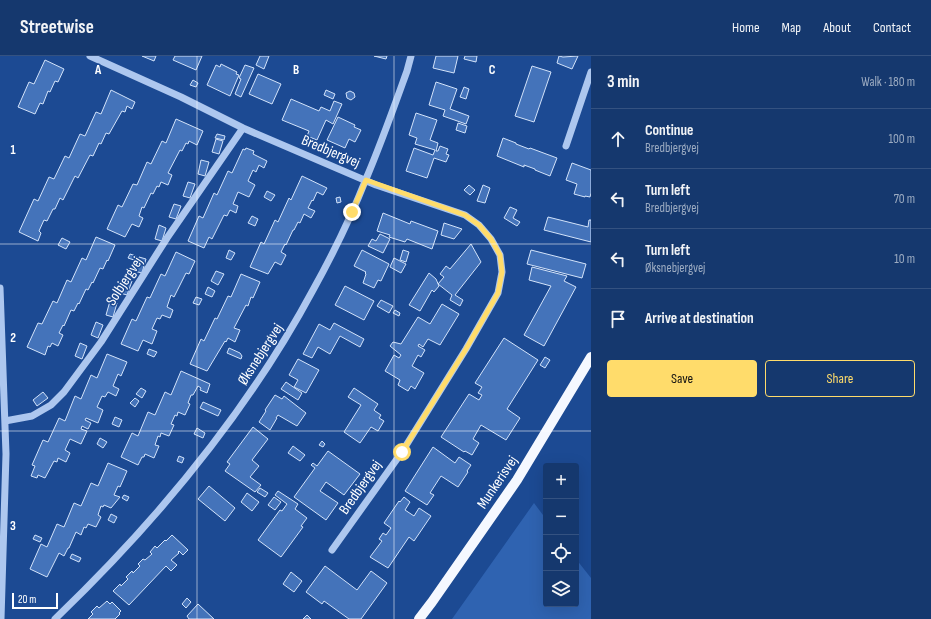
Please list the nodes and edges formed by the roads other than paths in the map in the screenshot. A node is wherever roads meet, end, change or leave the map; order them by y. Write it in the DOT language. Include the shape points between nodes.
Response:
graph roads {
  1 [pos="90,56"];
  2 [pos="411,56"];
  3 [pos="591,72"];
  4 [pos="243,128"];
  5 [pos="566,146"];
  6 [pos="366,180"];
  7 [pos="0,288"];
  8 [pos="591,357"];
  9 [pos="5,421"];
  10 [pos="3,454"];
  11 [pos="332,550"];
  12 [pos="1,619"];
  13 [pos="55,619"];
  14 [pos="419,619"];
  1 -- 4 [label="street, Bredbjergvej"];
  2 -- 6 [label="street, Øksnebjergvej"];
  3 -- 5 [label="street"];
  4 -- 6 [label="street, Bredbjergvej"];
  4 -- 9 [label="street, Solbjergvej" via="167,238 101,342 64,392 32,416"];
  6 -- 11 [label="street, Bredbjergvej" via="465,215 479,225 491,239 500,255 502,272 498,293 466,349 402,452"];
  6 -- 13 [label="street, Øksnebjergvej" via="314,289 247,398 194,469 147,524"];
  7 -- 9 [label="street"];
  8 -- 14 [label="main road, Munkerisvej" via="517,480"];
  9 -- 10 [label="street"];
  10 -- 12 [label="street"];
}
